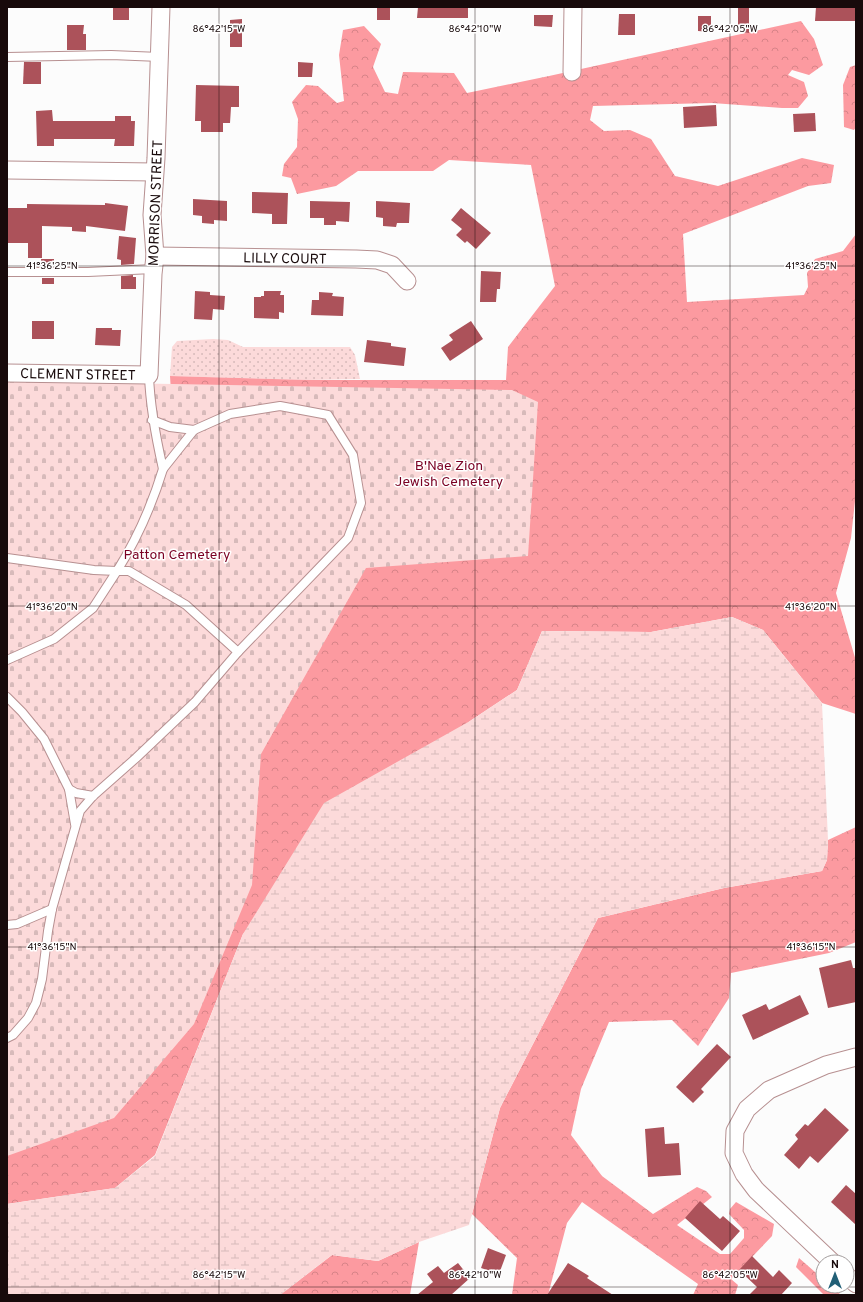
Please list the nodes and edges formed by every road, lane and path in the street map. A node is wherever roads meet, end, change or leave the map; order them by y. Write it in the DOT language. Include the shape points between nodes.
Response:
graph roads {
  1 [pos="161,7"];
  2 [pos="573,7"];
  3 [pos="160,56"];
  4 [pos="7,57"];
  5 [pos="572,72"];
  6 [pos="7,170"];
  7 [pos="154,172"];
  8 [pos="154,263"];
  9 [pos="7,272"];
  10 [pos="407,281"];
  11 [pos="7,373"];
  12 [pos="149,375"];
  13 [pos="152,420"];
  14 [pos="194,430"];
  15 [pos="163,469"];
  16 [pos="7,558"];
  17 [pos="117,572"];
  18 [pos="238,652"];
  19 [pos="7,660"];
  20 [pos="7,698"];
  21 [pos="69,789"];
  22 [pos="93,796"];
  23 [pos="75,828"];
  24 [pos="52,909"];
  25 [pos="7,925"];
  26 [pos="7,1038"];
  27 [pos="856,1057"];
  28 [pos="824,1254"];
  1 -- 3 [label="street, MORRISON STREET"];
  2 -- 5 [label="street"];
  3 -- 4 [label="lane"];
  3 -- 7 [label="street, MORRISON STREET"];
  6 -- 7 [label="street"];
  7 -- 8 [label="street, MORRISON STREET"];
  8 -- 9 [label="lane" via="88,272"];
  8 -- 10 [label="street, LILLY COURT" via="377,260 392,265"];
  8 -- 12 [label="street, MORRISON STREET"];
  11 -- 12 [label="street, CLEMENT STREET"];
  12 -- 13 [label="lane"];
  13 -- 14 [label="lane" via="170,427"];
  13 -- 15 [label="lane"];
  14 -- 15 [label="lane"];
  14 -- 18 [label="lane" via="230,414 280,406 328,415 353,455 361,503 348,538"];
  15 -- 17 [label="lane" via="140,529"];
  16 -- 17 [label="lane"];
  17 -- 18 [label="lane" via="129,572 186,605"];
  17 -- 19 [label="lane" via="93,608 54,639"];
  18 -- 22 [label="lane" via="195,702"];
  20 -- 21 [label="lane" via="44,739"];
  21 -- 22 [label="lane"];
  21 -- 23 [label="lane"];
  22 -- 23 [label="lane" via="80,811"];
  23 -- 24 [label="lane"];
  24 -- 25 [label="lane" via="17,924"];
  24 -- 26 [label="lane" via="36,1003 28,1018"];
  27 -- 28 [label="street" via="826,1065 769,1090 747,1109 735,1132 734,1153 744,1174 756,1190"];
}
